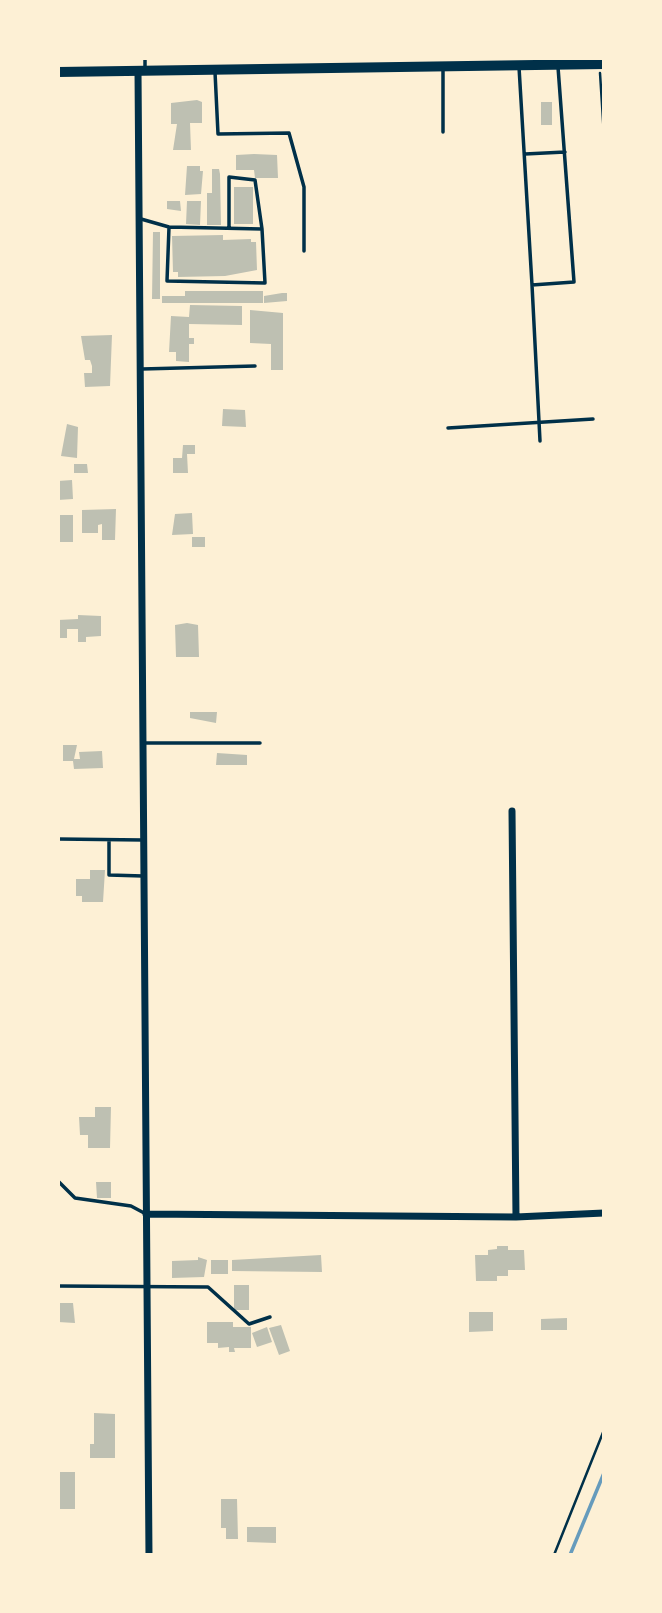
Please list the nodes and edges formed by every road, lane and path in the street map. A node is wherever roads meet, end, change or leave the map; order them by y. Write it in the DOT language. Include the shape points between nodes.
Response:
graph roads {
  1 [pos="145,58"];
  2 [pos="566,62"];
  3 [pos="602,64"];
  4 [pos="518,65"];
  5 [pos="443,66"];
  6 [pos="215,69"];
  7 [pos="141,71"];
  8 [pos="58,72"];
  9 [pos="443,132"];
  10 [pos="604,136"];
  11 [pos="565,152"];
  12 [pos="525,154"];
  13 [pos="139,218"];
  14 [pos="169,228"];
  15 [pos="229,229"];
  16 [pos="262,229"];
  17 [pos="304,251"];
  18 [pos="532,285"];
  19 [pos="255,366"];
  20 [pos="140,369"];
  21 [pos="593,419"];
  22 [pos="539,422"];
  23 [pos="448,428"];
  24 [pos="540,440"];
  25 [pos="143,743"];
  26 [pos="260,743"];
  27 [pos="512,811"];
  28 [pos="58,839"];
  29 [pos="109,839"];
  30 [pos="143,840"];
  31 [pos="143,876"];
  32 [pos="58,1181"];
  33 [pos="604,1213"];
  34 [pos="146,1214"];
  35 [pos="516,1217"];
  36 [pos="146,1285"];
  37 [pos="58,1286"];
  38 [pos="270,1317"];
  39 [pos="604,1430"];
  40 [pos="149,1555"];
  41 [pos="554,1555"];
  1 -- 7 [label="lane"];
  2 -- 3 [label="main road"];
  2 -- 4 [label="main road"];
  2 -- 11 [label="lane" via="561,99"];
  3 -- 10 [label="path"];
  4 -- 5 [label="main road"];
  4 -- 12 [label="lane"];
  5 -- 6 [label="main road"];
  5 -- 9 [label="lane"];
  6 -- 7 [label="main road"];
  6 -- 17 [label="lane" via="218,134 289,133 304,187"];
  7 -- 8 [label="main road"];
  7 -- 13 [label="street"];
  11 -- 12 [label="lane"];
  11 -- 18 [label="lane" via="575,282"];
  12 -- 18 [label="lane"];
  13 -- 14 [label="lane"];
  13 -- 20 [label="street"];
  14 -- 15 [label="lane"];
  14 -- 16 [label="lane" via="167,281 265,283"];
  15 -- 16 [label="lane"];
  15 -- 16 [label="lane" via="229,177 255,180"];
  18 -- 22 [label="lane"];
  19 -- 20 [label="lane"];
  20 -- 25 [label="street"];
  21 -- 22 [label="lane"];
  22 -- 23 [label="lane"];
  22 -- 24 [label="lane"];
  25 -- 26 [label="lane"];
  25 -- 30 [label="street"];
  27 -- 35 [label="street"];
  28 -- 29 [label="lane"];
  29 -- 30 [label="lane"];
  29 -- 31 [label="lane" via="109,875"];
  30 -- 31 [label="street"];
  31 -- 34 [label="street"];
  32 -- 34 [label="lane" via="75,1198 131,1206"];
  33 -- 35 [label="street"];
  34 -- 35 [label="street"];
  34 -- 36 [label="street"];
  36 -- 37 [label="lane"];
  36 -- 38 [label="lane" via="208,1287 249,1324"];
  36 -- 40 [label="street"];
  39 -- 41 [label="path"];
}
